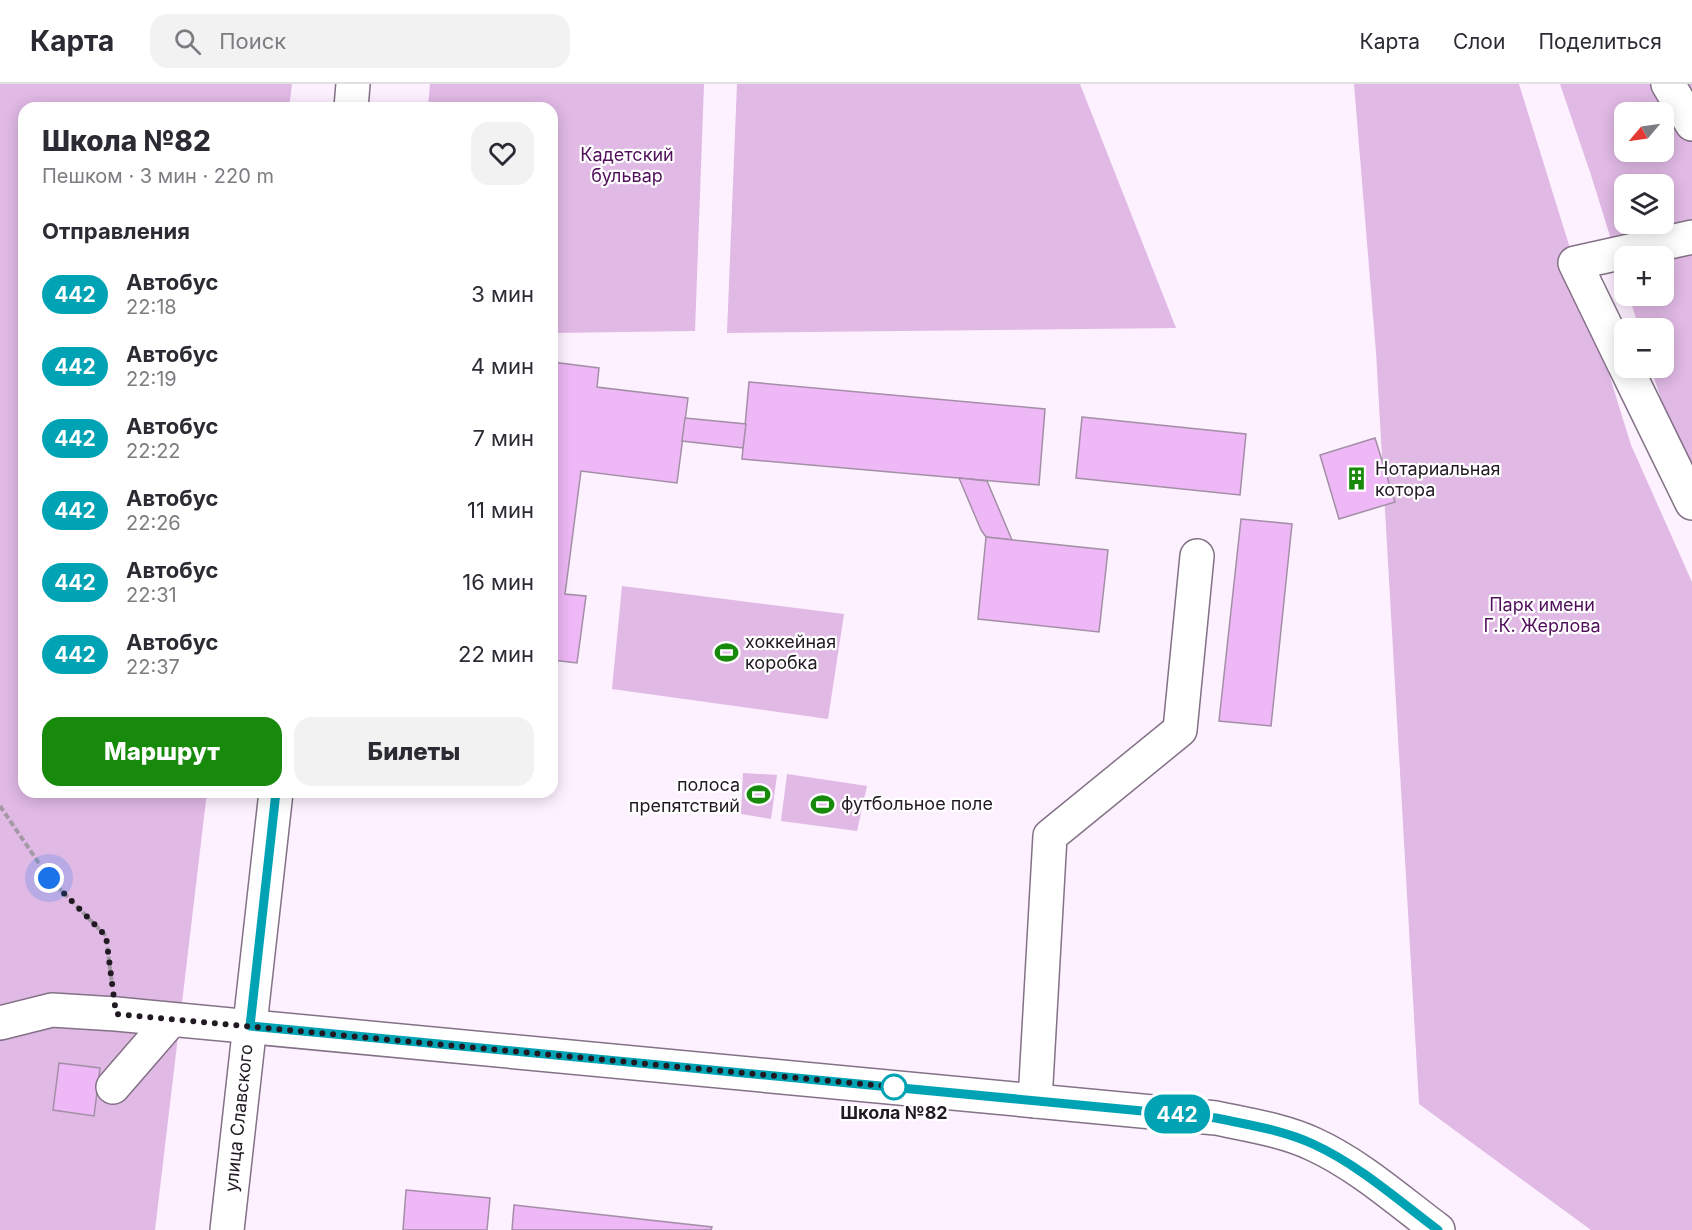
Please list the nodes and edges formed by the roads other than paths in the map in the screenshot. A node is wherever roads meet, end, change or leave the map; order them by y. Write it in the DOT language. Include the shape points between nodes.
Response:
graph roads {
  1 [pos="353,84"];
  2 [pos="1668,84"];
  3 [pos="352,102"];
  4 [pos="1692,124"];
  5 [pos="1692,237"];
  6 [pos="1614,343"];
  7 [pos="1631,378"];
  8 [pos="1692,503"];
  9 [pos="1197,556"];
  10 [pos="275,798"];
  11 [pos="171,1020"];
  12 [pos="0,1023"];
  13 [pos="250,1026"];
  14 [pos="113,1087"];
  15 [pos="1035,1101"];
  16 [pos="227,1230"];
  17 [pos="1438,1230"];
  1 -- 3 [label="street"];
  2 -- 4 [label="street"];
  5 -- 6 [label="street" via="1575,263"];
  7 -- 8 [label="street"];
  9 -- 15 [label="street" via="1179,730 1050,836"];
  10 -- 13 [label="street, улица Славского"];
  11 -- 12 [label="street" via="52,1010"];
  11 -- 13 [label="street"];
  11 -- 14 [label="street"];
  13 -- 15 [label="street"];
  13 -- 16 [label="street, улица Славского"];
  15 -- 17 [label="street" via="1216,1118 1270,1129 1313,1144 1356,1168"];
}
